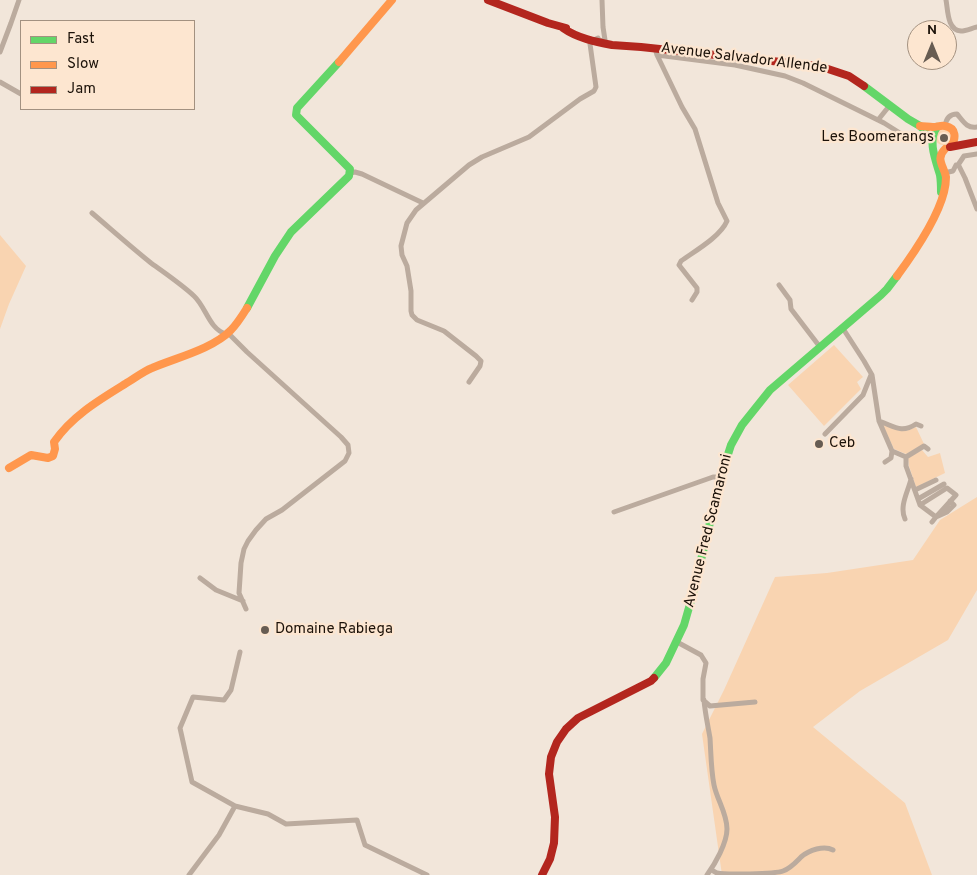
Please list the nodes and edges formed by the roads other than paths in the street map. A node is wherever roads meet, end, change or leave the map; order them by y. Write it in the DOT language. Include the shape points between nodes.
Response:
graph roads {
  1 [pos="18,0"];
  2 [pos="392,0"];
  3 [pos="488,0"];
  4 [pos="602,0"];
  5 [pos="946,0"];
  6 [pos="977,27"];
  7 [pos="562,28"];
  8 [pos="597,40"];
  9 [pos="656,51"];
  10 [pos="0,52"];
  11 [pos="784,62"];
  12 [pos="780,75"];
  13 [pos="0,82"];
  14 [pos="20,93"];
  15 [pos="890,105"];
  16 [pos="878,120"];
  17 [pos="920,126"];
  18 [pos="941,127"];
  19 [pos="977,128"];
  20 [pos="955,134"];
  21 [pos="911,140"];
  22 [pos="933,140"];
  23 [pos="977,142"];
  24 [pos="948,147"];
  25 [pos="977,154"];
  26 [pos="936,163"];
  27 [pos="958,165"];
  28 [pos="350,173"];
  29 [pos="945,173"];
  30 [pos="942,200"];
  31 [pos="423,203"];
  32 [pos="977,209"];
  33 [pos="92,213"];
  34 [pos="779,285"];
  35 [pos="692,300"];
  36 [pos="842,327"];
  37 [pos="227,333"];
  38 [pos="820,347"];
  39 [pos="872,375"];
  40 [pos="469,382"];
  41 [pos="880,421"];
  42 [pos="921,426"];
  43 [pos="825,434"];
  44 [pos="928,449"];
  45 [pos="892,451"];
  46 [pos="906,457"];
  47 [pos="885,462"];
  48 [pos="9,468"];
  49 [pos="721,477"];
  50 [pos="911,478"];
  51 [pos="936,480"];
  52 [pos="944,484"];
  53 [pos="915,490"];
  54 [pos="918,499"];
  55 [pos="920,505"];
  56 [pos="614,512"];
  57 [pos="936,517"];
  58 [pos="905,519"];
  59 [pos="932,522"];
  60 [pos="200,578"];
  61 [pos="242,601"];
  62 [pos="246,608"];
  63 [pos="678,642"];
  64 [pos="240,652"];
  65 [pos="704,700"];
  66 [pos="755,702"];
  67 [pos="235,806"];
  68 [pos="833,850"];
  69 [pos="711,870"];
  70 [pos="190,875"];
  71 [pos="427,875"];
  72 [pos="542,875"];
  73 [pos="707,875"];
  1 -- 10 [label="street"];
  2 -- 28 [label="main road" via="297,108 296,114 350,169"];
  3 -- 7 [label="main road, Avenue Salvador Allende"];
  4 -- 8 [label="street" via="603,27"];
  5 -- 6 [label="street" via="950,22 955,29 962,31"];
  7 -- 8 [label="main road, Avenue Salvador Allende"];
  7 -- 8 [label="main road, Avenue Salvador Allende"];
  8 -- 9 [label="main road, Avenue Salvador Allende"];
  8 -- 31 [label="street" via="590,44 594,91 529,137 469,165"];
  9 -- 11 [label="main road, Avenue Salvador Allende"];
  9 -- 12 [label="street"];
  9 -- 35 [label="street" via="695,129 718,203 727,221 724,228 679,265 697,288"];
  11 -- 12 [label="street"];
  11 -- 15 [label="main road, Avenue Salvador Allende" via="825,68 849,76"];
  12 -- 16 [label="street"];
  13 -- 14 [label="street"];
  15 -- 16 [label="street"];
  15 -- 17 [label="main road, Avenue Salvador Allende"];
  16 -- 21 [label="street"];
  17 -- 18 [label="main road"];
  17 -- 22 [label="main road, Avenue Salvador Allende"];
  18 -- 19 [label="street" via="950,115 957,114 968,126"];
  18 -- 20 [label="main road" via="951,128"];
  18 -- 22 [label="main road" via="934,131"];
  20 -- 23 [label="main road"];
  20 -- 24 [label="main road" via="955,141"];
  22 -- 24 [label="main road" via="938,148"];
  22 -- 26 [label="main road"];
  23 -- 24 [label="main road"];
  24 -- 29 [label="main road, Avenue Fred Scamaroni" via="940,157"];
  25 -- 27 [label="street" via="964,156"];
  26 -- 29 [label="street"];
  26 -- 30 [label="main road"];
  27 -- 29 [label="street"];
  27 -- 32 [label="street"];
  28 -- 31 [label="street" via="362,174"];
  28 -- 37 [label="main road" via="291,232 246,310"];
  29 -- 30 [label="main road, Avenue Fred Scamaroni"];
  30 -- 36 [label="main road, Avenue Fred Scamaroni" via="899,273 885,290"];
  31 -- 40 [label="street" via="407,223 401,246 411,291 412,315 444,331 481,361"];
  33 -- 37 [label="street" via="196,298 208,318 221,332"];
  34 -- 38 [label="street" via="790,300 791,309"];
  36 -- 38 [label="main road, Avenue Fred Scamaroni"];
  36 -- 39 [label="street"];
  37 -- 48 [label="main road" via="214,343 150,369 84,411 54,442 53,456 31,455"];
  37 -- 61 [label="street" via="341,437 348,445 349,453 345,461 266,519 248,541 241,563"];
  38 -- 49 [label="main road, Avenue Fred Scamaroni" via="770,390 742,425 730,445"];
  39 -- 41 [label="street"];
  39 -- 43 [label="street" via="863,395"];
  41 -- 42 [label="street" via="896,428"];
  41 -- 45 [label="street"];
  44 -- 46 [label="street" via="924,446"];
  45 -- 46 [label="street"];
  45 -- 47 [label="street" via="891,458"];
  46 -- 50 [label="street"];
  49 -- 56 [label="street"];
  49 -- 63 [label="main road, Avenue Fred Scamaroni"];
  50 -- 53 [label="street"];
  50 -- 58 [label="street" via="904,497"];
  51 -- 53 [label="street"];
  52 -- 54 [label="street"];
  53 -- 54 [label="street"];
  54 -- 55 [label="street"];
  55 -- 57 [label="street"];
  55 -- 57 [label="street" via="947,488 956,495"];
  57 -- 59 [label="street"];
  60 -- 61 [label="street" via="210,587"];
  61 -- 62 [label="street"];
  63 -- 65 [label="street" via="701,656 706,663"];
  63 -- 72 [label="main road, Avenue Fred Scamaroni" via="666,664 651,681 578,718 558,740 549,773 555,846"];
  64 -- 67 [label="street" via="231,690 224,700 193,696 180,728 192,782"];
  65 -- 66 [label="street" via="710,706"];
  65 -- 69 [label="street" via="713,783 727,830"];
  67 -- 70 [label="street"];
  67 -- 71 [label="street" via="268,814 286,824 357,820 365,845"];
  68 -- 69 [label="street" via="828,847 817,849 803,855 783,871 773,873 719,874"];
  69 -- 73 [label="street"];
}
